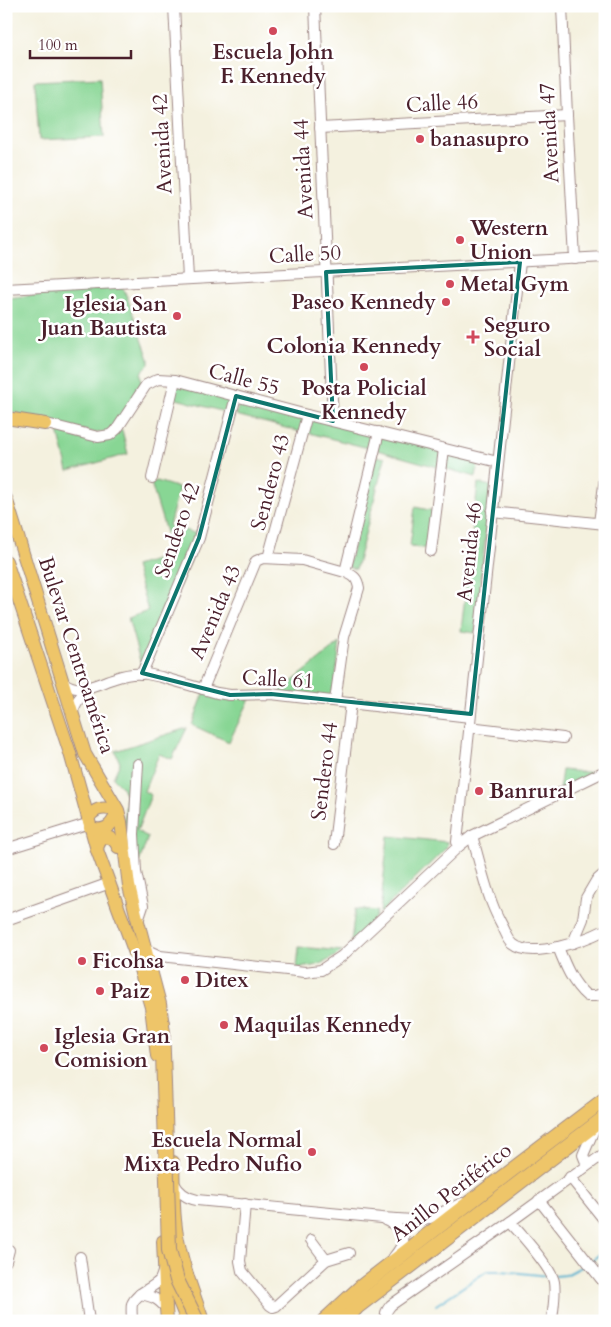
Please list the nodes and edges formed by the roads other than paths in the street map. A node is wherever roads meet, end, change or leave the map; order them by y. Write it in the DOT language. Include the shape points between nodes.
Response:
graph roads {
  1 [pos="174,6"];
  2 [pos="315,6"];
  3 [pos="562,6"];
  4 [pos="567,116"];
  5 [pos="320,128"];
  6 [pos="605,257"];
  7 [pos="575,259"];
  8 [pos="520,262"];
  9 [pos="326,272"];
  10 [pos="188,279"];
  11 [pos="6,289"];
  12 [pos="175,380"];
  13 [pos="236,396"];
  14 [pos="6,413"];
  15 [pos="307,415"];
  16 [pos="6,418"];
  17 [pos="332,420"];
  18 [pos="45,424"];
  19 [pos="379,432"];
  20 [pos="444,449"];
  21 [pos="498,462"];
  22 [pos="605,477"];
  23 [pos="152,478"];
  24 [pos="6,498"];
  25 [pos="492,512"];
  26 [pos="602,523"];
  27 [pos="431,551"];
  28 [pos="268,558"];
  29 [pos="6,561"];
  30 [pos="345,572"];
  31 [pos="142,673"];
  32 [pos="63,682"];
  33 [pos="90,687"];
  34 [pos="203,689"];
  35 [pos="335,701"];
  36 [pos="351,703"];
  37 [pos="72,714"];
  38 [pos="470,722"];
  39 [pos="563,738"];
  40 [pos="85,754"];
  41 [pos="138,764"];
  42 [pos="605,772"];
  43 [pos="102,793"];
  44 [pos="83,800"];
  45 [pos="112,814"];
  46 [pos="89,823"];
  47 [pos="472,836"];
  48 [pos="334,844"];
  49 [pos="459,846"];
  50 [pos="118,847"];
  51 [pos="6,849"];
  52 [pos="97,850"];
  53 [pos="605,873"];
  54 [pos="110,883"];
  55 [pos="6,920"];
  56 [pos="138,921"];
  57 [pos="605,930"];
  58 [pos="573,943"];
  59 [pos="558,947"];
  60 [pos="150,956"];
  61 [pos="605,993"];
  62 [pos="162,1023"];
  63 [pos="605,1099"];
  64 [pos="600,1121"];
  65 [pos="563,1150"];
  66 [pos="603,1157"];
  67 [pos="585,1160"];
  68 [pos="570,1177"];
  69 [pos="174,1183"];
  70 [pos="483,1192"];
  71 [pos="197,1200"];
  72 [pos="539,1200"];
  73 [pos="245,1204"];
  74 [pos="382,1218"];
  75 [pos="175,1219"];
  76 [pos="605,1221"];
  77 [pos="510,1222"];
  78 [pos="311,1240"];
  79 [pos="9,1250"];
  80 [pos="349,1253"];
  81 [pos="80,1257"];
  82 [pos="326,1260"];
  83 [pos="6,1261"];
  84 [pos="164,1266"];
  85 [pos="381,1272"];
  86 [pos="605,1284"];
  87 [pos="140,1294"];
  88 [pos="166,1315"];
  89 [pos="201,1319"];
  90 [pos="89,1321"];
  91 [pos="132,1321"];
  92 [pos="186,1321"];
  93 [pos="324,1321"];
  94 [pos="344,1321"];
  95 [pos="390,1321"];
  96 [pos="552,1321"];
  1 -- 10 [label="street, Avenida 42"];
  2 -- 5 [label="street, Avenida 44"];
  3 -- 4 [label="street, Avenida 47"];
  4 -- 5 [label="street, Calle 46"];
  4 -- 7 [label="street, Avenida 47"];
  5 -- 9 [label="street, Avenida 44"];
  6 -- 7 [label="street, Calle 50"];
  7 -- 8 [label="street, Calle 50"];
  8 -- 9 [label="street, Calle 50"];
  8 -- 21 [label="street, Avenida 46"];
  9 -- 10 [label="street, Calle 50"];
  9 -- 17 [label="street, Avenida 44"];
  10 -- 11 [label="street, Calle 50"];
  12 -- 13 [label="street, Calle 55"];
  12 -- 18 [label="street, Calle 55" via="158,379 146,385 110,435 98,437"];
  12 -- 23 [label="street"];
  13 -- 15 [label="street, Calle 55"];
  13 -- 31 [label="street, Sendero 42" via="199,538"];
  14 -- 18 [label="street, Calle 55"];
  15 -- 17 [label="street, Calle 55"];
  15 -- 28 [label="street, Sendero 43"];
  16 -- 18 [label="main road"];
  17 -- 19 [label="street, Calle 55"];
  19 -- 20 [label="street, Calle 55"];
  19 -- 30 [label="street"];
  20 -- 21 [label="street, Calle 55"];
  20 -- 27 [label="street"];
  21 -- 25 [label="street, Avenida 46"];
  22 -- 26 [label="street"];
  24 -- 32 [label="main road, Bulevar Centroamérica"];
  25 -- 26 [label="street"];
  25 -- 38 [label="street, Avenida 46"];
  28 -- 30 [label="street" via="302,560"];
  28 -- 34 [label="street, Avenida 43" via="256,561"];
  29 -- 44 [label="main road, Bulevar Centroamérica"];
  30 -- 35 [label="street" via="354,576 359,588 344,637"];
  31 -- 33 [label="street, Calle 61"];
  31 -- 34 [label="street, Calle 61"];
  32 -- 33 [label="street, Calle 61" via="75,689"];
  32 -- 37 [label="main road, Bulevar Centroamérica"];
  33 -- 37 [label="street" via="78,699"];
  34 -- 35 [label="street, Calle 61" via="230,695 271,694"];
  35 -- 36 [label="street, Calle 61"];
  36 -- 38 [label="street, Calle 61"];
  36 -- 48 [label="street, Sendero 44"];
  37 -- 40 [label="main road, Bulevar Centroamérica"];
  38 -- 39 [label="street, Calle 61"];
  38 -- 49 [label="street, Avenida 46"];
  40 -- 43 [label="main road" via="88,769"];
  40 -- 56 [label="main road, Bulevar Centroamérica" via="118,810"];
  41 -- 56 [label="street" via="134,834 136,872 143,906"];
  42 -- 47 [label="street"];
  43 -- 44 [label="main road" via="92,803"];
  43 -- 45 [label="main road"];
  44 -- 46 [label="main road, Bulevar Centroamérica"];
  45 -- 46 [label="main road" via="100,808 95,810"];
  45 -- 46 [label="main road" via="107,828 96,829"];
  45 -- 50 [label="main road"];
  46 -- 51 [label="street"];
  46 -- 52 [label="main road, Bulevar Centroamérica"];
  47 -- 49 [label="street"];
  47 -- 59 [label="street" via="493,906 509,940 522,949"];
  49 -- 60 [label="street" via="342,956 322,970 305,972"];
  50 -- 52 [label="main road" via="110,837 103,838"];
  50 -- 60 [label="main road" via="132,916 141,944"];
  52 -- 54 [label="main road, Bulevar Centroamérica"];
  53 -- 58 [label="street" via="586,898"];
  54 -- 55 [label="street"];
  54 -- 84 [label="main road, Bulevar Centroamérica" via="136,956 151,1008 156,1042"];
  56 -- 60 [label="main road, Bulevar Centroamérica"];
  57 -- 58 [label="street"];
  58 -- 59 [label="street"];
  59 -- 61 [label="street" via="565,967 580,990 587,996"];
  60 -- 62 [label="main road, Bulevar Centroamérica"];
  62 -- 69 [label="main road, Bulevar Centroamérica" via="167,1047"];
  62 -- 89 [label="highway, bridge" via="169,1250 177,1280"];
  63 -- 70 [label="highway, Anillo Periférico"];
  64 -- 65 [label="highway, Anillo Periférico"];
  64 -- 67 [label="street"];
  65 -- 67 [label="street"];
  65 -- 94 [label="highway, Anillo Periférico" via="357,1307"];
  66 -- 67 [label="street"];
  67 -- 68 [label="street"];
  68 -- 72 [label="street"];
  68 -- 76 [label="street"];
  69 -- 71 [label="street" via="181,1193"];
  69 -- 75 [label="main road, Bulevar Centroamérica"];
  70 -- 74 [label="street" via="430,1218"];
  70 -- 85 [label="highway, Anillo Periférico"];
  71 -- 73 [label="street"];
  71 -- 75 [label="street" via="184,1205"];
  72 -- 77 [label="street"];
  72 -- 86 [label="street"];
  73 -- 74 [label="street"];
  73 -- 82 [label="street" via="242,1271 270,1305 276,1306"];
  74 -- 85 [label="street" via="396,1225 404,1240 401,1249"];
  75 -- 89 [label="main road, Bulevar Centroamérica" via="186,1272"];
  75 -- 92 [label="main road" via="174,1284"];
  77 -- 95 [label="street" via="391,1305 386,1314"];
  77 -- 96 [label="street" via="553,1276"];
  78 -- 82 [label="street"];
  79 -- 83 [label="street"];
  80 -- 82 [label="street"];
  81 -- 90 [label="street"];
  84 -- 87 [label="street" via="161,1278"];
  84 -- 88 [label="main road, Bulevar Centroamérica"];
  85 -- 93 [label="highway, Anillo Periférico"];
  87 -- 88 [label="street" via="158,1299"];
  87 -- 91 [label="street" via="133,1303"];
}
